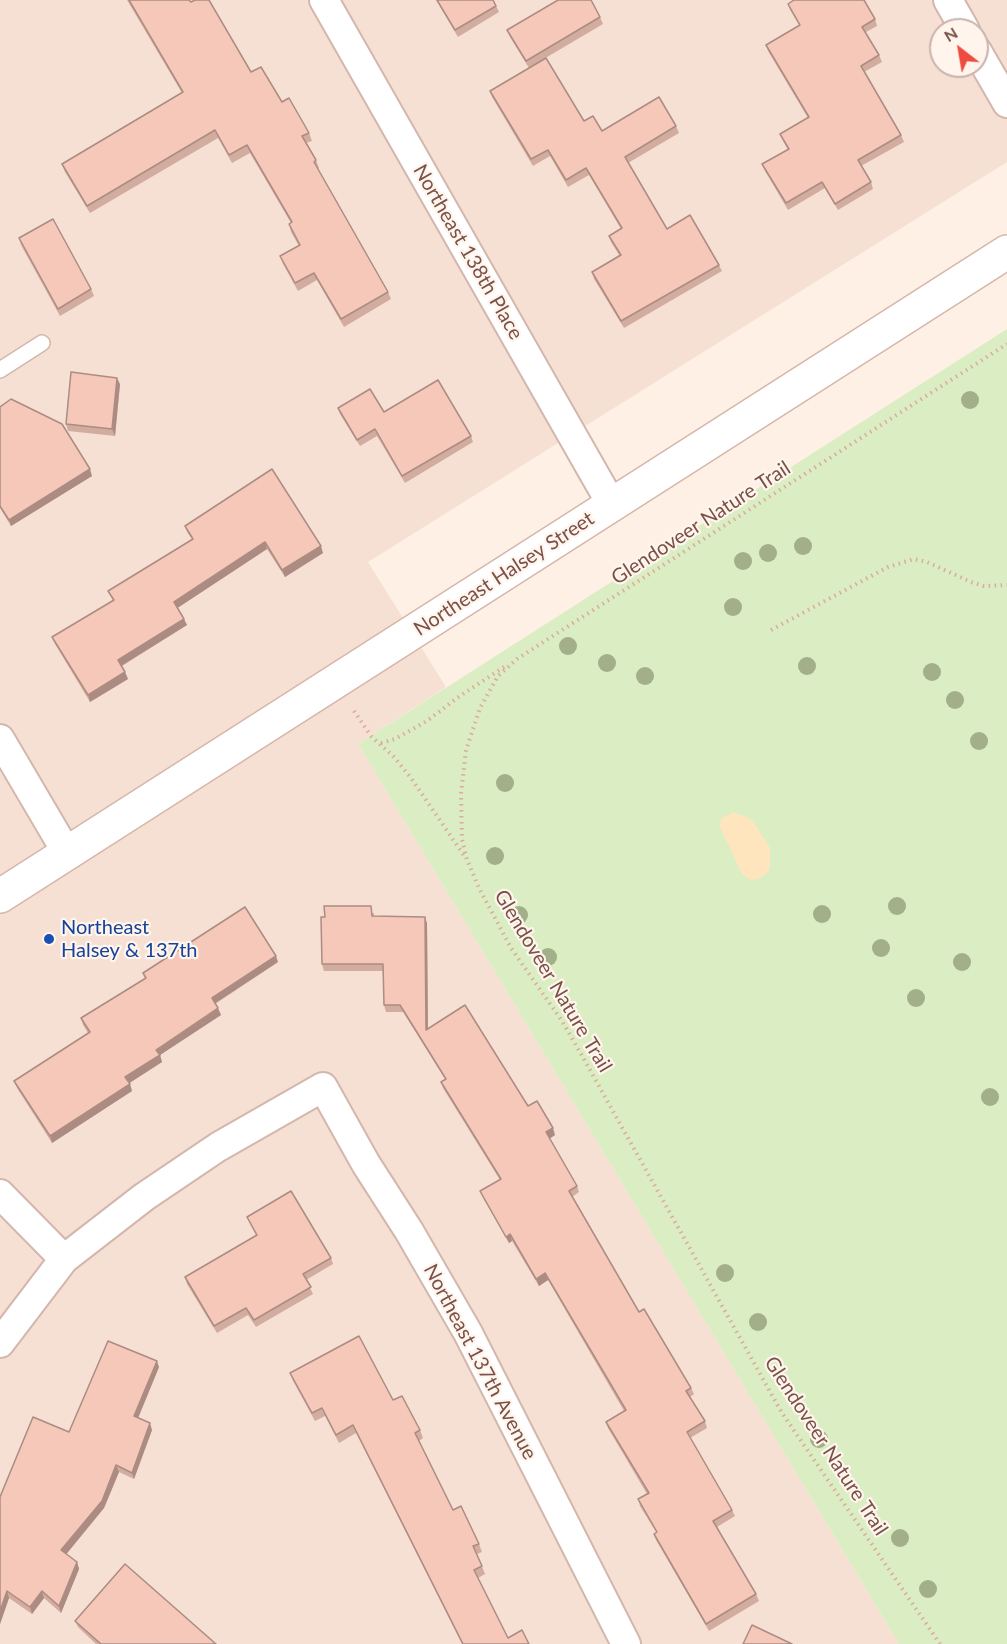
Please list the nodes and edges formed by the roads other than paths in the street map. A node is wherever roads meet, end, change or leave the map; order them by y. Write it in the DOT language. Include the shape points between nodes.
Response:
graph roads {
  1 [pos="324,0"];
  2 [pos="948,0"];
  3 [pos="958,18"];
  4 [pos="989,72"];
  5 [pos="1007,103"];
  6 [pos="1007,252"];
  7 [pos="42,343"];
  8 [pos="0,370"];
  9 [pos="612,505"];
  10 [pos="0,739"];
  11 [pos="68,853"];
  12 [pos="0,896"];
  13 [pos="0,1194"];
  14 [pos="64,1259"];
  15 [pos="0,1343"];
  16 [pos="626,1644"];
  1 -- 9 [label="street, Northeast 138th Place"];
  2 -- 3 [label="street"];
  4 -- 5 [label="street"];
  6 -- 9 [label="main road, Northeast Halsey Street"];
  7 -- 8 [label="lane"];
  9 -- 11 [label="main road, Northeast Halsey Street"];
  10 -- 11 [label="street"];
  11 -- 12 [label="main road, Northeast Halsey Street"];
  13 -- 14 [label="street"];
  14 -- 15 [label="street"];
  14 -- 16 [label="street, Northeast 137th Avenue" via="144,1197 218,1147 323,1087 468,1333"];
}
